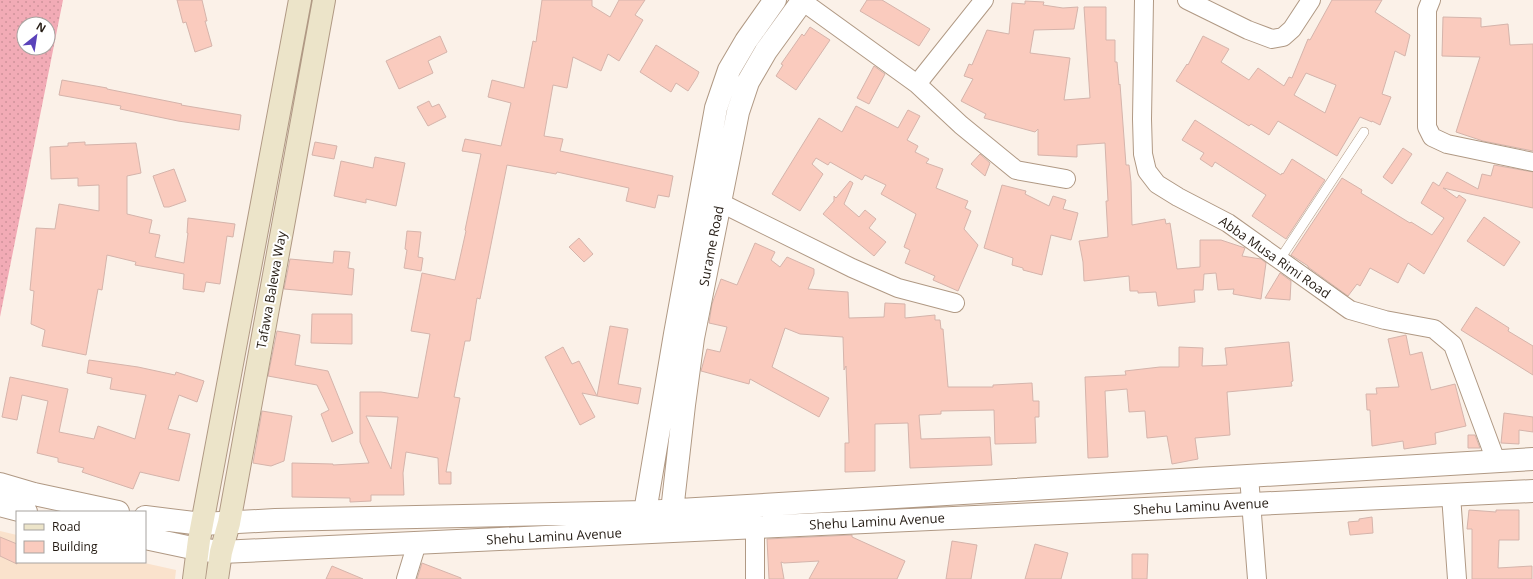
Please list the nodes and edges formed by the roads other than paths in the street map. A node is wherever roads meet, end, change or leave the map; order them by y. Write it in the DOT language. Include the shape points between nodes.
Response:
graph roads {
  1 [pos="300,0"];
  2 [pos="324,0"];
  3 [pos="775,0"];
  4 [pos="984,0"];
  5 [pos="1144,0"];
  6 [pos="1187,0"];
  7 [pos="1311,0"];
  8 [pos="1432,0"];
  9 [pos="802,1"];
  10 [pos="917,84"];
  11 [pos="1364,132"];
  12 [pos="1533,162"];
  13 [pos="1066,179"];
  14 [pos="719,202"];
  15 [pos="1280,258"];
  16 [pos="955,303"];
  17 [pos="1533,459"];
  18 [pos="1496,461"];
  19 [pos="1248,476"];
  20 [pos="0,484"];
  21 [pos="1533,492"];
  22 [pos="1451,495"];
  23 [pos="1251,504"];
  24 [pos="0,505"];
  25 [pos="22,511"];
  26 [pos="113,511"];
  27 [pos="672,511"];
  28 [pos="645,512"];
  29 [pos="146,517"];
  30 [pos="229,523"];
  31 [pos="202,524"];
  32 [pos="755,527"];
  33 [pos="146,538"];
  34 [pos="418,543"];
  35 [pos="198,549"];
  36 [pos="221,552"];
  37 [pos="194,579"];
  38 [pos="217,579"];
  39 [pos="406,579"];
  40 [pos="755,579"];
  41 [pos="1257,579"];
  42 [pos="1457,579"];
  1 -- 31 [label="main road, Tafawa Balewa Way"];
  2 -- 30 [label="main road, Tafawa Balewa Way"];
  3 -- 28 [label="street, Surame Road" via="729,70 716,108"];
  4 -- 10 [label="street"];
  5 -- 15 [label="street, Abba Musa Rimi Road" via="1142,119 1143,154 1147,171 1158,184 1228,223"];
  6 -- 7 [label="street" via="1272,39 1283,37 1292,29"];
  8 -- 12 [label="street" via="1427,10 1427,127 1432,137 1447,144"];
  9 -- 10 [label="street"];
  9 -- 14 [label="street, Surame Road" via="766,51 748,82 738,112"];
  10 -- 13 [label="street" via="961,125 1016,170"];
  11 -- 15 [label="lane"];
  14 -- 16 [label="street" via="898,288"];
  14 -- 27 [label="street, Surame Road" via="693,338"];
  15 -- 18 [label="street, Abba Musa Rimi Road" via="1350,310 1385,320 1434,329 1453,345"];
  17 -- 18 [label="street, Shehu Laminu Avenue"];
  18 -- 19 [label="street, Shehu Laminu Avenue"];
  19 -- 23 [label="street"];
  19 -- 27 [label="street, Shehu Laminu Avenue"];
  20 -- 26 [label="street"];
  21 -- 22 [label="street, Shehu Laminu Avenue"];
  22 -- 23 [label="street, Shehu Laminu Avenue"];
  22 -- 42 [label="street"];
  23 -- 32 [label="street, Shehu Laminu Avenue"];
  23 -- 41 [label="street"];
  24 -- 25 [label="street"];
  27 -- 28 [label="street, Shehu Laminu Avenue"];
  28 -- 30 [label="street, Shehu Laminu Avenue"];
  29 -- 31 [label="street, Shehu Laminu Avenue"];
  30 -- 31 [label="street, Shehu Laminu Avenue"];
  30 -- 36 [label="main road, Tafawa Balewa Way"];
  31 -- 35 [label="main road, Tafawa Balewa Way"];
  32 -- 34 [label="street, Shehu Laminu Avenue"];
  32 -- 40 [label="street"];
  33 -- 35 [label="street, Shehu Laminu Avenue"];
  34 -- 36 [label="street, Shehu Laminu Avenue"];
  34 -- 39 [label="street"];
  35 -- 36 [label="street, Shehu Laminu Avenue"];
  35 -- 37 [label="main road, Tafawa Balewa Way"];
  36 -- 38 [label="main road, Tafawa Balewa Way"];
}
